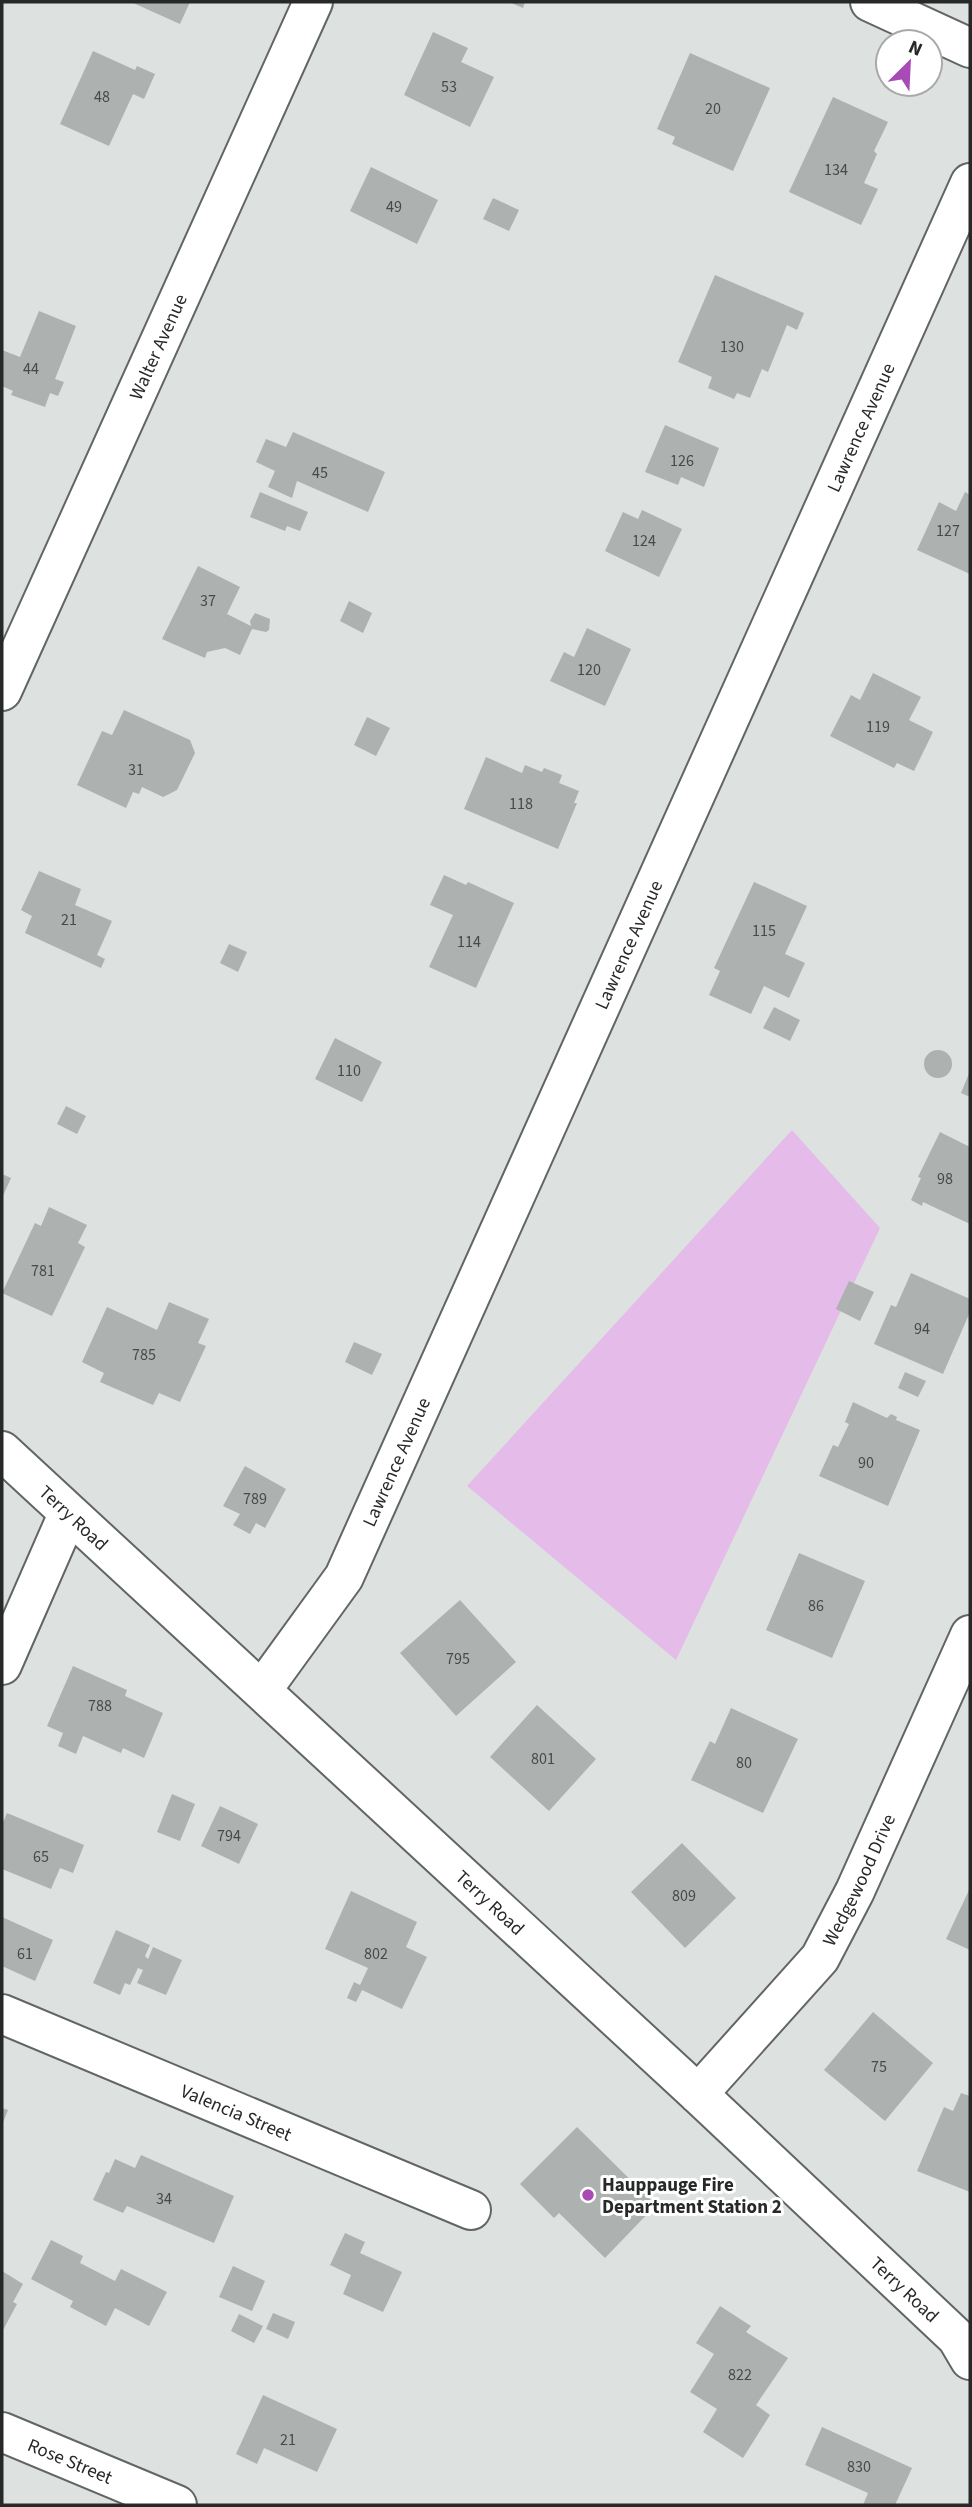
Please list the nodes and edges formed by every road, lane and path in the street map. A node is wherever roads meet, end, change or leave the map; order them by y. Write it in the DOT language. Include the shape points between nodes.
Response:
graph roads {
  1 [pos="313,2"];
  2 [pos="870,2"];
  3 [pos="970,48"];
  4 [pos="970,183"];
  5 [pos="2,691"];
  6 [pos="2,1451"];
  7 [pos="68,1514"];
  8 [pos="970,1635"];
  9 [pos="2,1665"];
  10 [pos="262,1690"];
  11 [pos="2,2014"];
  12 [pos="698,2094"];
  13 [pos="471,2210"];
  14 [pos="970,2360"];
  15 [pos="2,2432"];
  16 [pos="177,2505"];
  1 -- 5 [label="street, Walter Avenue"];
  2 -- 3 [label="street"];
  4 -- 10 [label="street, Lawrence Avenue" via="344,1577"];
  6 -- 7 [label="street, Terry Road"];
  7 -- 9 [label="street"];
  7 -- 10 [label="street, Terry Road"];
  8 -- 12 [label="street, Wedgewood Drive" via="855,1891 820,1958"];
  10 -- 12 [label="street, Terry Road"];
  11 -- 13 [label="street, Valencia Street"];
  12 -- 14 [label="street, Terry Road" via="957,2338"];
  15 -- 16 [label="street, Rose Street"];
}
